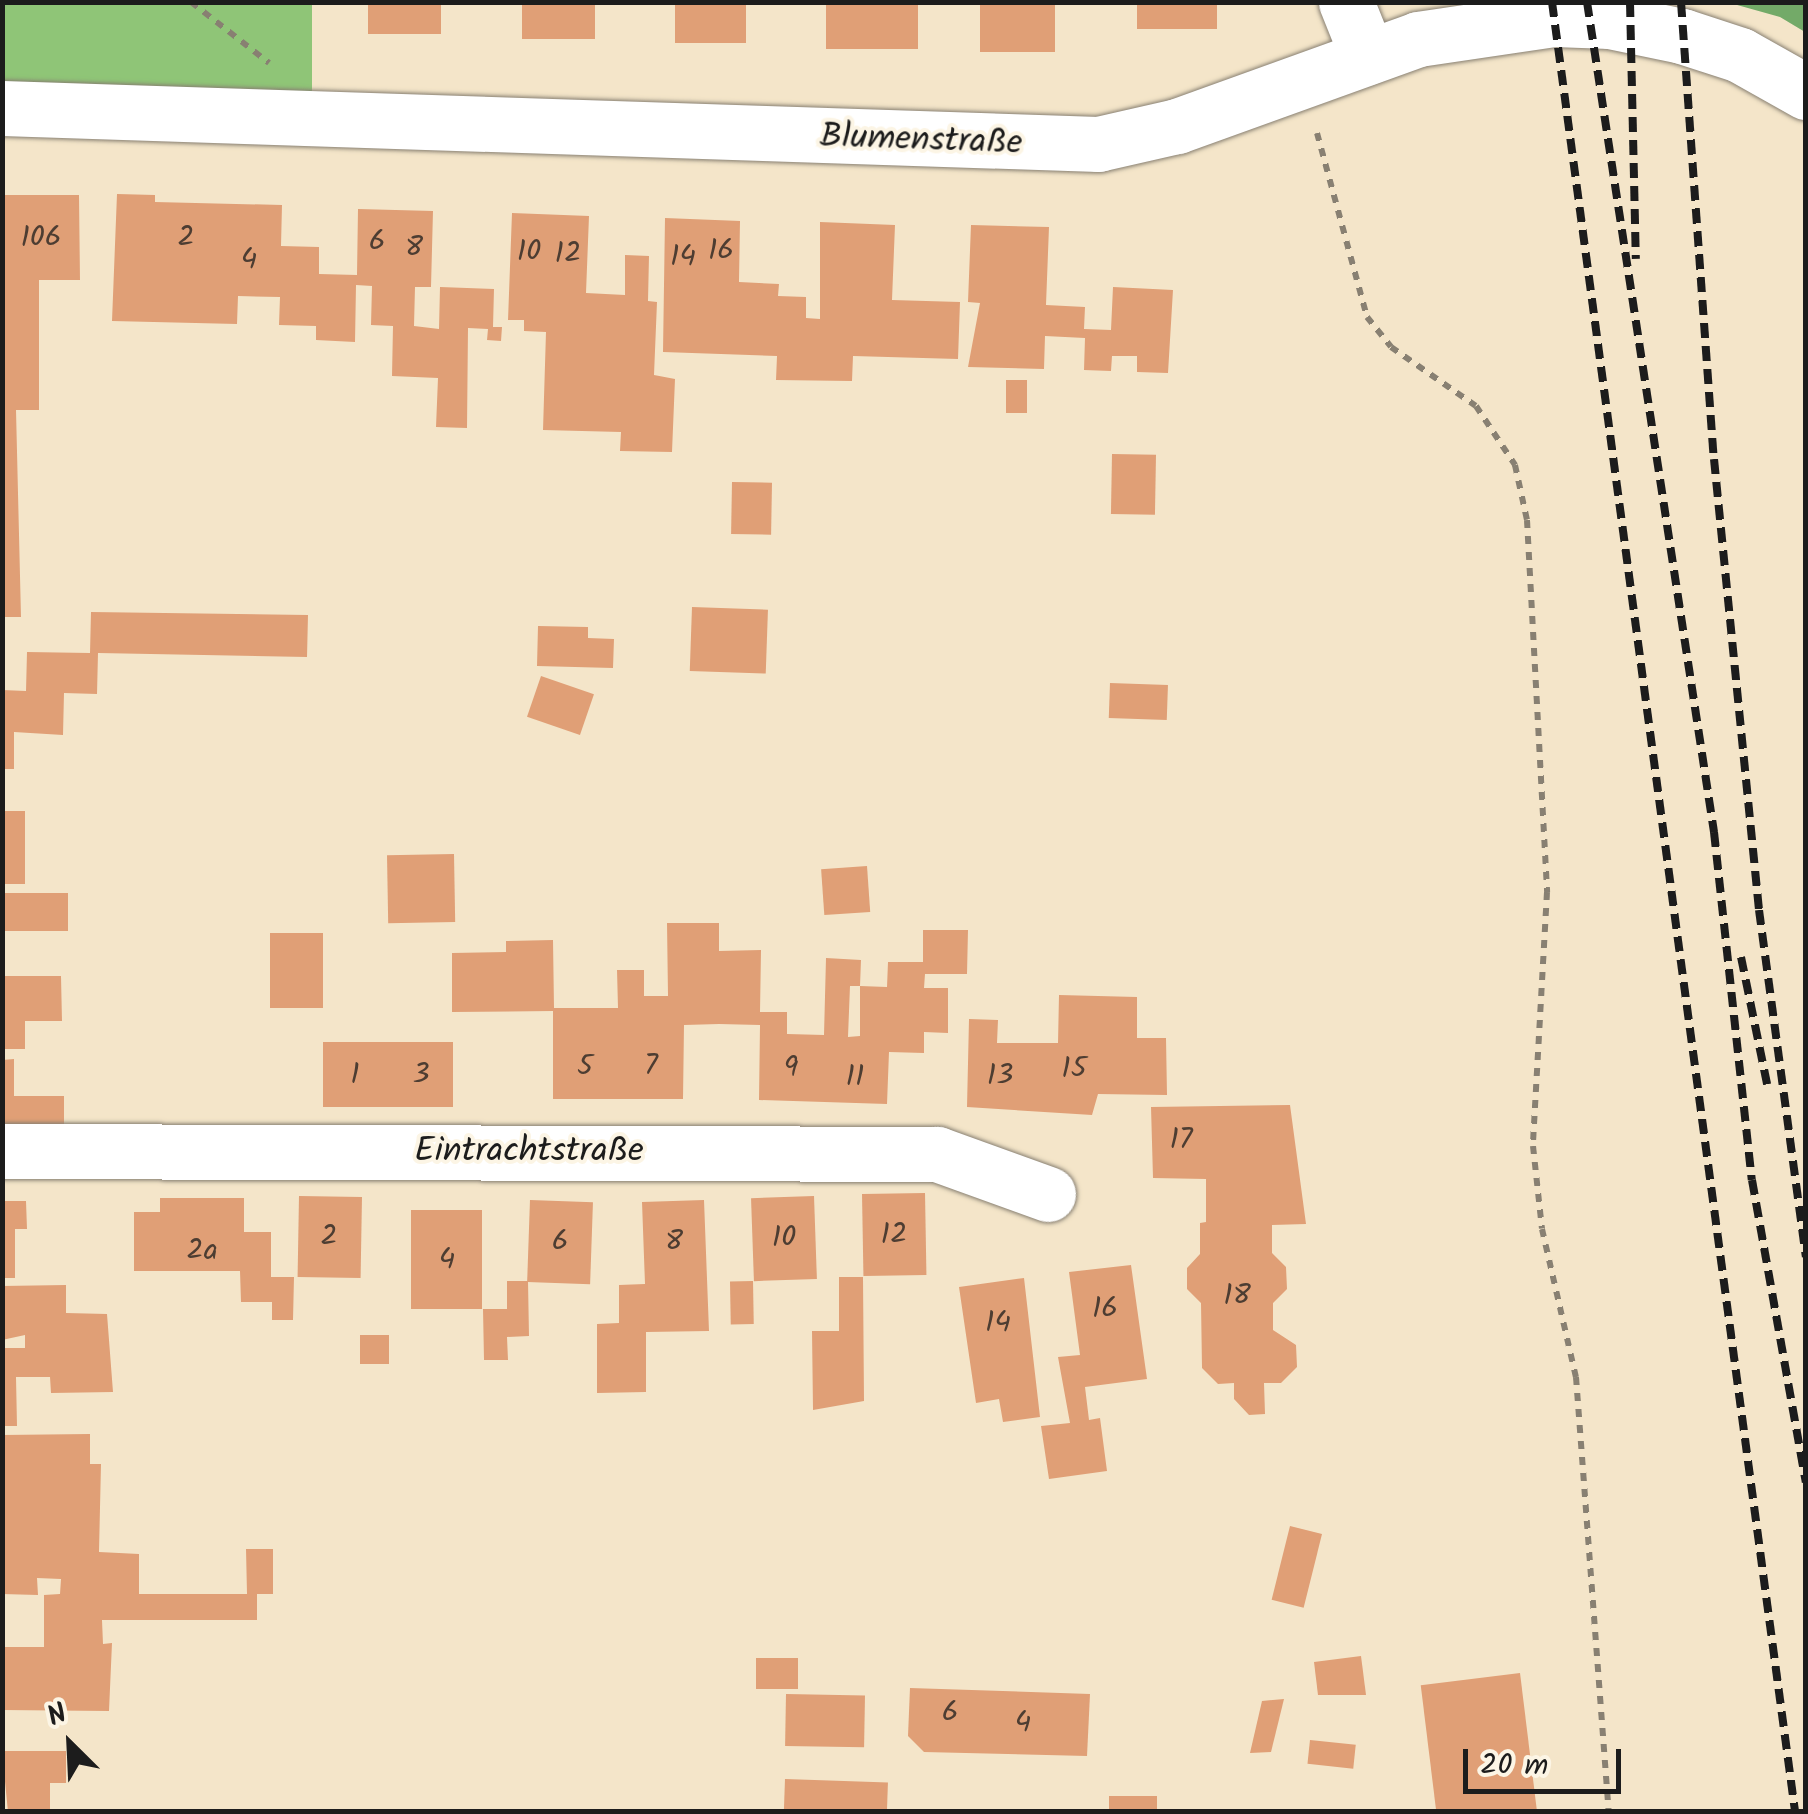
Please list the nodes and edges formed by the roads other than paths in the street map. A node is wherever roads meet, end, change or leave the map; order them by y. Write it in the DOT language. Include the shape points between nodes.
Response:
graph roads {
  1 [pos="1346,2"];
  2 [pos="1368,57"];
  3 [pos="1806,92"];
  4 [pos="2,108"];
  5 [pos="2,1151"];
  6 [pos="1048,1194"];
  1 -- 2 [label="street"];
  2 -- 3 [label="street, Blumenstraße" via="1464,28 1610,20 1730,52"];
  2 -- 4 [label="street, Blumenstraße" via="1178,126 1098,144"];
  5 -- 6 [label="street, Eintrachtstraße" via="937,1154"];
}
